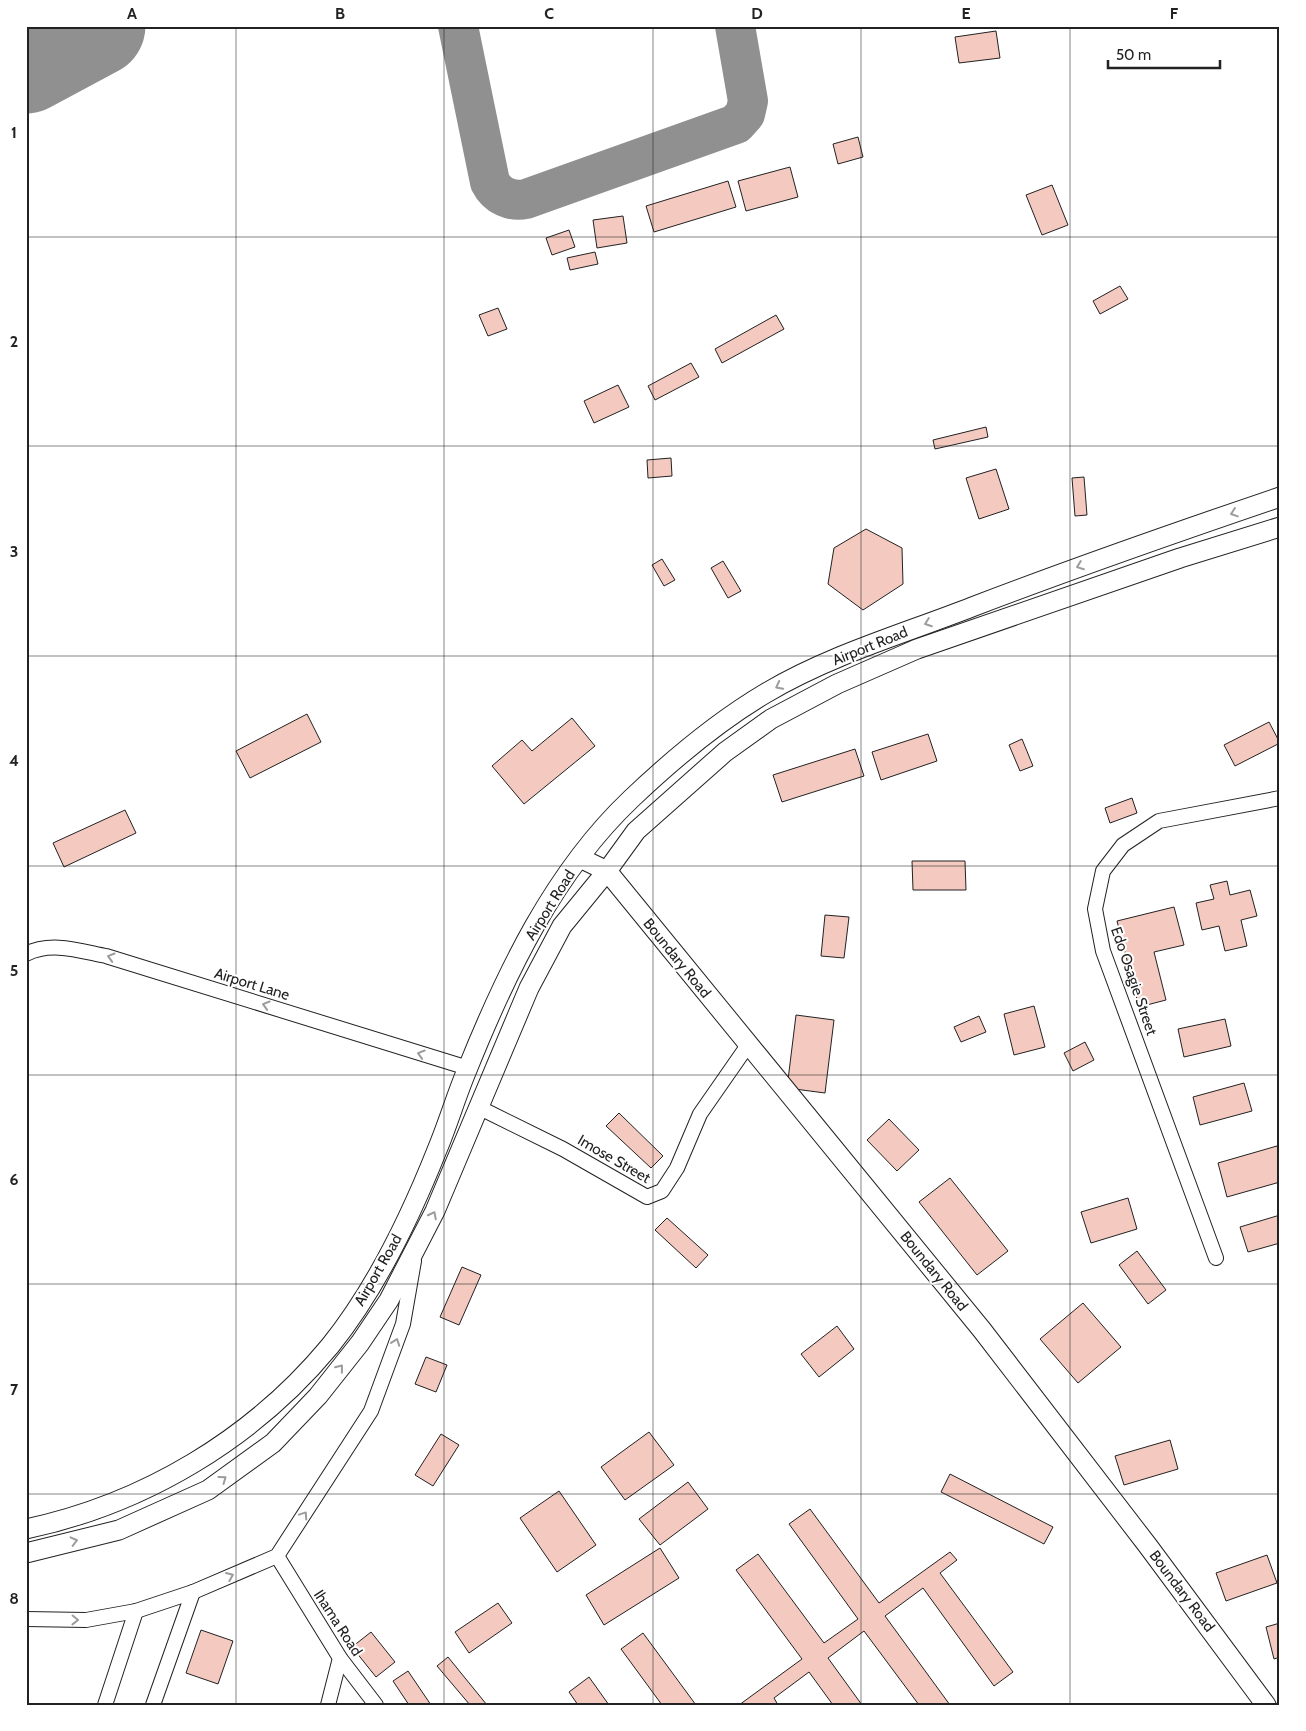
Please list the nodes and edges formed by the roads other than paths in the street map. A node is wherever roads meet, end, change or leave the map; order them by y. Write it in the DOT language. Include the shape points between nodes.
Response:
graph roads {
  1 [pos="1280,497"];
  2 [pos="1280,527"];
  3 [pos="1280,798"];
  4 [pos="580,858"];
  5 [pos="607,871"];
  6 [pos="26,954"];
  7 [pos="748,1046"];
  8 [pos="468,1068"];
  9 [pos="480,1108"];
  10 [pos="398,1236"];
  11 [pos="416,1248"];
  12 [pos="1216,1258"];
  13 [pos="26,1529"];
  14 [pos="26,1552"];
  15 [pos="277,1556"];
  16 [pos="193,1592"];
  17 [pos="136,1611"];
  18 [pos="26,1619"];
  19 [pos="340,1658"];
  20 [pos="105,1705"];
  21 [pos="154,1705"];
  22 [pos="328,1705"];
  23 [pos="376,1705"];
  24 [pos="1266,1705"];
  1 -- 4 [label="main road, Airport Road, one-way" via="1087,563 874,642 766,693 716,726 669,765 629,801"];
  2 -- 5 [label="main road, Airport Road" via="917,649 837,684 771,719 725,752 636,830"];
  3 -- 12 [label="street, Edo Osagie Street" via="1159,821 1123,845 1103,871 1095,909 1103,951"];
  4 -- 5 [label="main road, Boundary Road"];
  4 -- 8 [label="main road, Airport Road" via="556,890 527,941"];
  5 -- 7 [label="main road, Boundary Road"];
  5 -- 9 [label="main road, Airport Road" via="562,926 529,988"];
  8 -- 6 [label="street, Airport Lane, one-way" via="106,956 62,947 39,948"];
  7 -- 9 [label="street, Imose Street" via="700,1114 662,1191 648,1197 563,1148"];
  7 -- 24 [label="main road, Boundary Road" via="982,1330"];
  8 -- 10 [label="main road, Airport Road" via="436,1153"];
  11 -- 9 [label="main road, Airport Road, one-way"];
  10 -- 11 [label="main road"];
  10 -- 13 [label="main road, Airport Road" via="360,1304 329,1346 286,1393 227,1443 156,1484 112,1503"];
  14 -- 11 [label="main road, Airport Road, one-way" via="119,1530 208,1490 273,1444 318,1396 360,1343 390,1300"];
  15 -- 11 [label="street, one-way" via="371,1411 403,1324"];
  16 -- 15 [label="street, one-way"];
  15 -- 19 [label="street, Ihama Road"];
  16 -- 17 [label="street"];
  16 -- 21 [label="street"];
  18 -- 17 [label="street, one-way" via="86,1620"];
  17 -- 20 [label="street"];
  19 -- 22 [label="street"];
  19 -- 23 [label="street, Ihama Road"];
}
